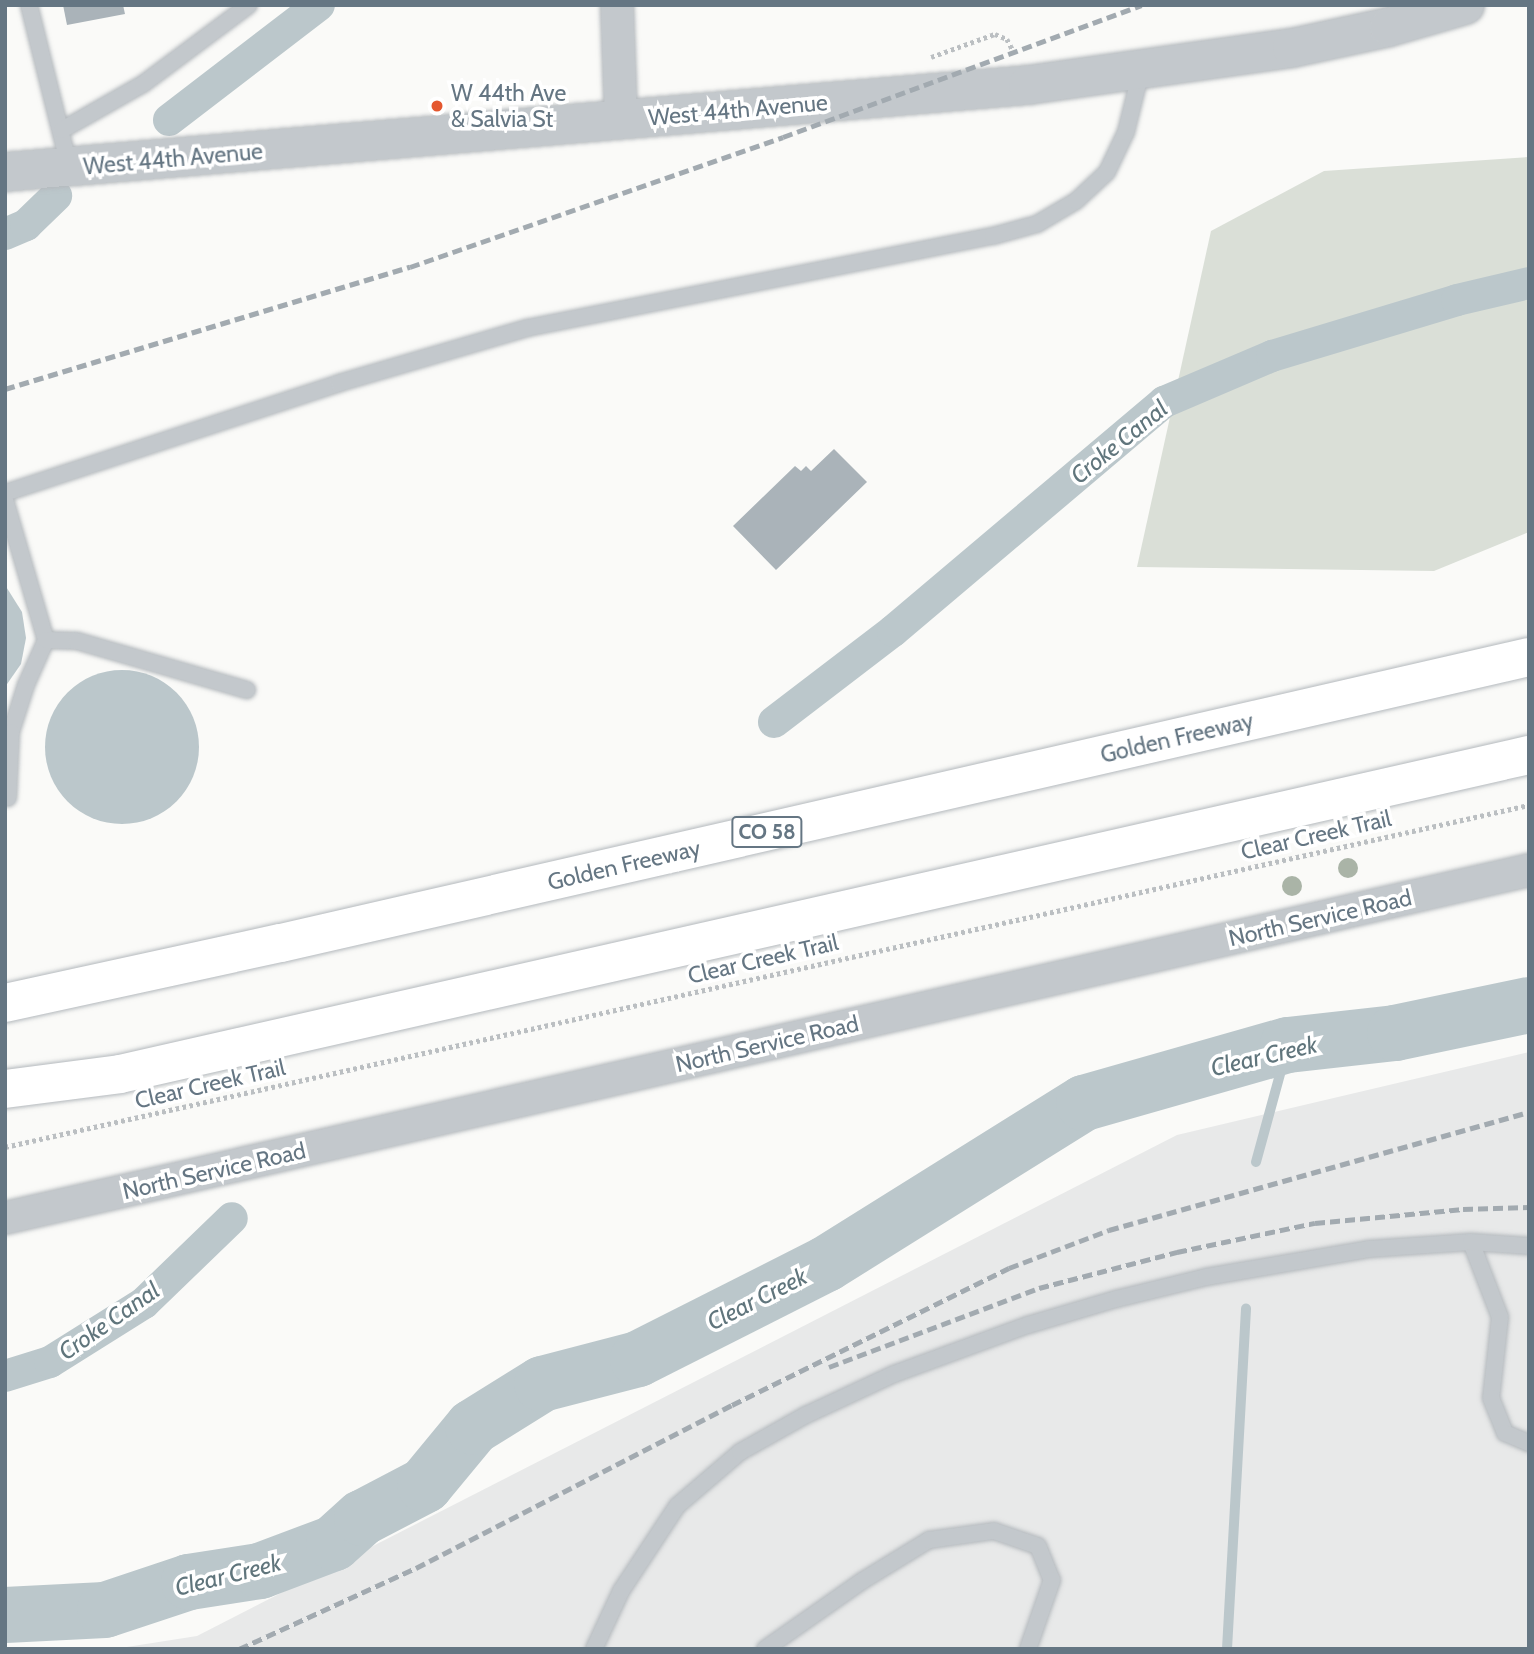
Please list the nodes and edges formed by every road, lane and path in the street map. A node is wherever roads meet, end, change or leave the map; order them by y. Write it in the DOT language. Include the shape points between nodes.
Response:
graph roads {
  1 [pos="29,5"];
  2 [pos="249,5"];
  3 [pos="617,5"];
  4 [pos="1465,5"];
  5 [pos="1141,71"];
  6 [pos="621,121"];
  7 [pos="62,130"];
  8 [pos="72,167"];
  9 [pos="5,172"];
  10 [pos="5,493"];
  11 [pos="5,500"];
  12 [pos="46,640"];
  13 [pos="1529,657"];
  14 [pos="247,690"];
  15 [pos="1529,755"];
  16 [pos="8,798"];
  17 [pos="1529,806"];
  18 [pos="1529,870"];
  19 [pos="5,1003"];
  20 [pos="5,1089"];
  21 [pos="5,1147"];
  22 [pos="5,1218"];
  23 [pos="1471,1242"];
  24 [pos="1529,1246"];
  25 [pos="1529,1443"];
  26 [pos="594,1649"];
  27 [pos="765,1649"];
  28 [pos="1028,1649"];
  1 -- 7 [label="lane"];
  2 -- 7 [label="lane" via="143,84"];
  3 -- 6 [label="street"];
  4 -- 5 [label="street, West 44th Avenue" via="1292,48"];
  5 -- 6 [label="street, West 44th Avenue" via="1002,88"];
  5 -- 10 [label="lane" via="1126,132 1107,172 1076,201 1037,223 993,236 527,328 339,383"];
  6 -- 8 [label="street, West 44th Avenue"];
  7 -- 8 [label="lane"];
  8 -- 9 [label="street, West 44th Avenue"];
  11 -- 12 [label="lane"];
  12 -- 14 [label="lane" via="77,641"];
  12 -- 16 [label="lane" via="11,732"];
  13 -- 19 [label="highway, Golden Freeway / CO 58"];
  15 -- 20 [label="highway" via="120,1074"];
  17 -- 21 [label="path, Clear Creek Trail"];
  18 -- 22 [label="street, North Service Road"];
  23 -- 24 [label="lane"];
  23 -- 25 [label="lane" via="1500,1317 1491,1398 1505,1433"];
  23 -- 26 [label="lane" via="1369,1250 1206,1277 1116,1299 1028,1325 906,1370 806,1415 740,1452 677,1506 621,1591"];
  27 -- 28 [label="lane" via="929,1540 994,1531 1038,1546 1052,1580"];
}
